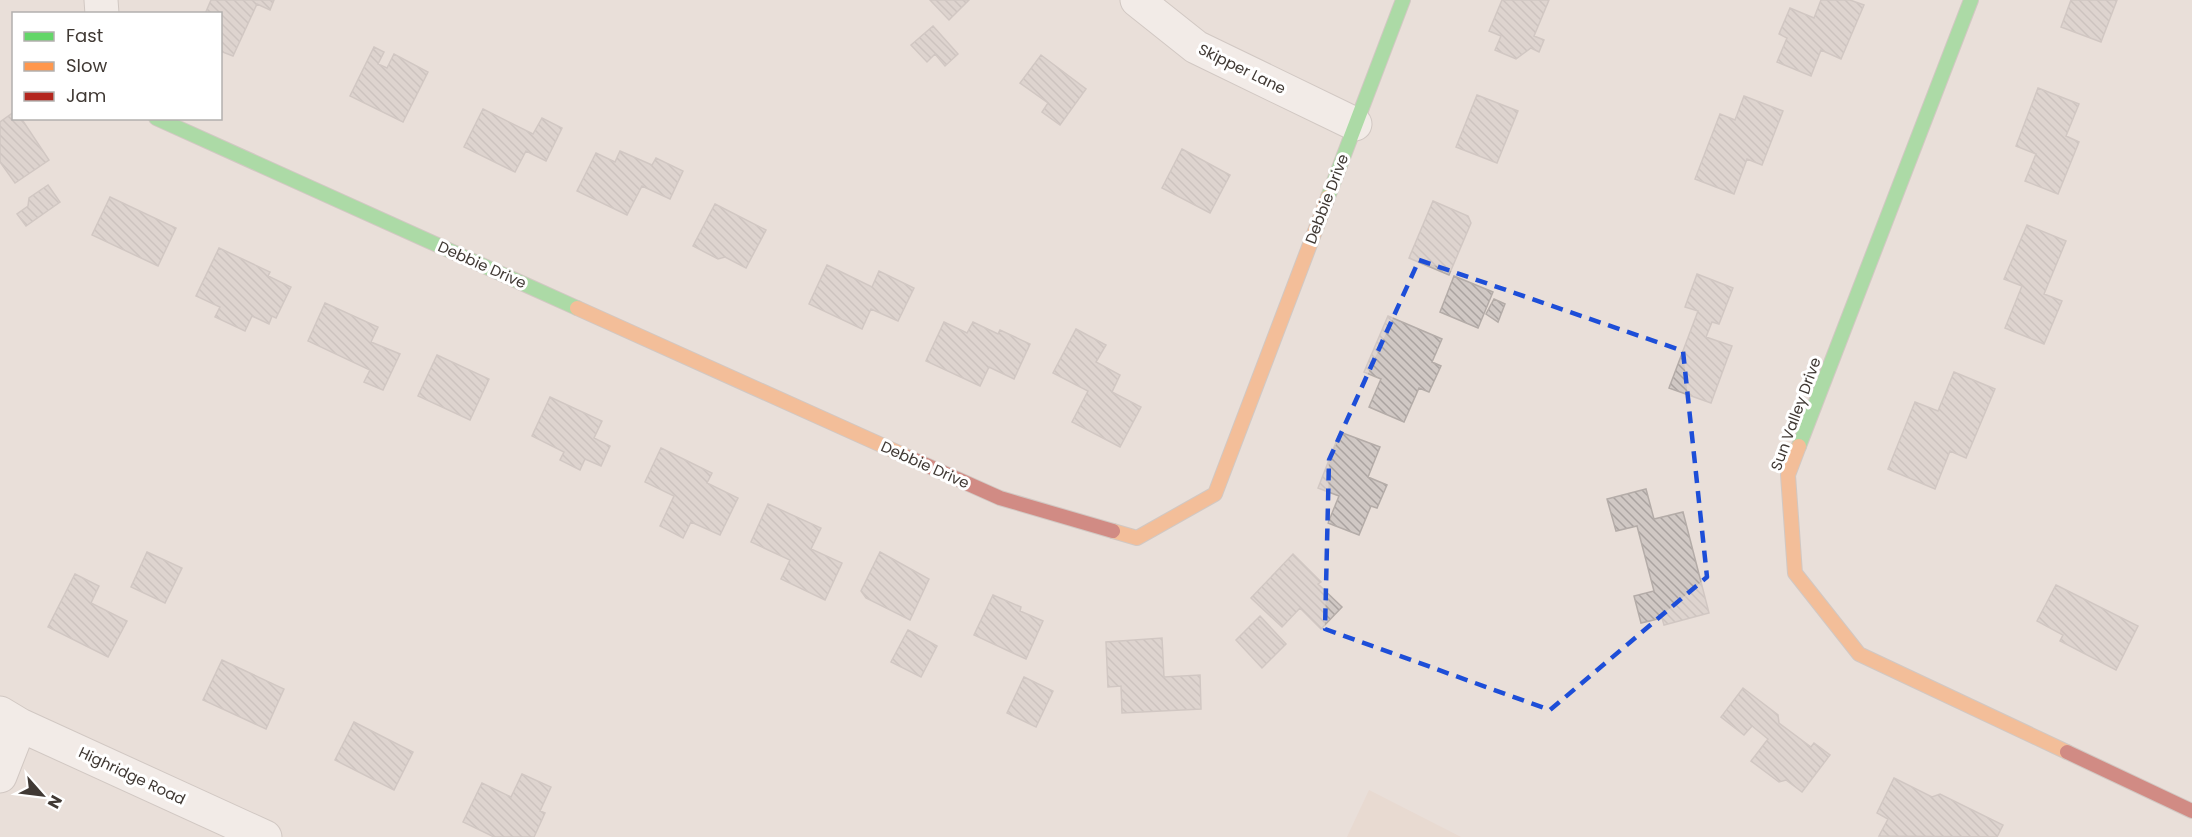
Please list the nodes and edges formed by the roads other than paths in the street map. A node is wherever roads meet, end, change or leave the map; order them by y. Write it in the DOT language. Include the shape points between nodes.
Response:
graph roads {
  1 [pos="1137,0"];
  2 [pos="1403,0"];
  3 [pos="1971,0"];
  4 [pos="160,120"];
  5 [pos="1355,124"];
  6 [pos="10,719"];
  7 [pos="0,776"];
  8 [pos="2192,811"];
  9 [pos="265,837"];
  1 -- 5 [label="street, Skipper Lane" via="1196,47"];
  2 -- 5 [label="street, Debbie Drive"];
  3 -- 8 [label="street, Sun Valley Drive" via="1788,475 1795,573 1859,654"];
  4 -- 5 [label="street, Debbie Drive" via="1000,498 1137,538 1215,494"];
  6 -- 7 [label="street"];
  6 -- 9 [label="street, Highridge Road"];
}
